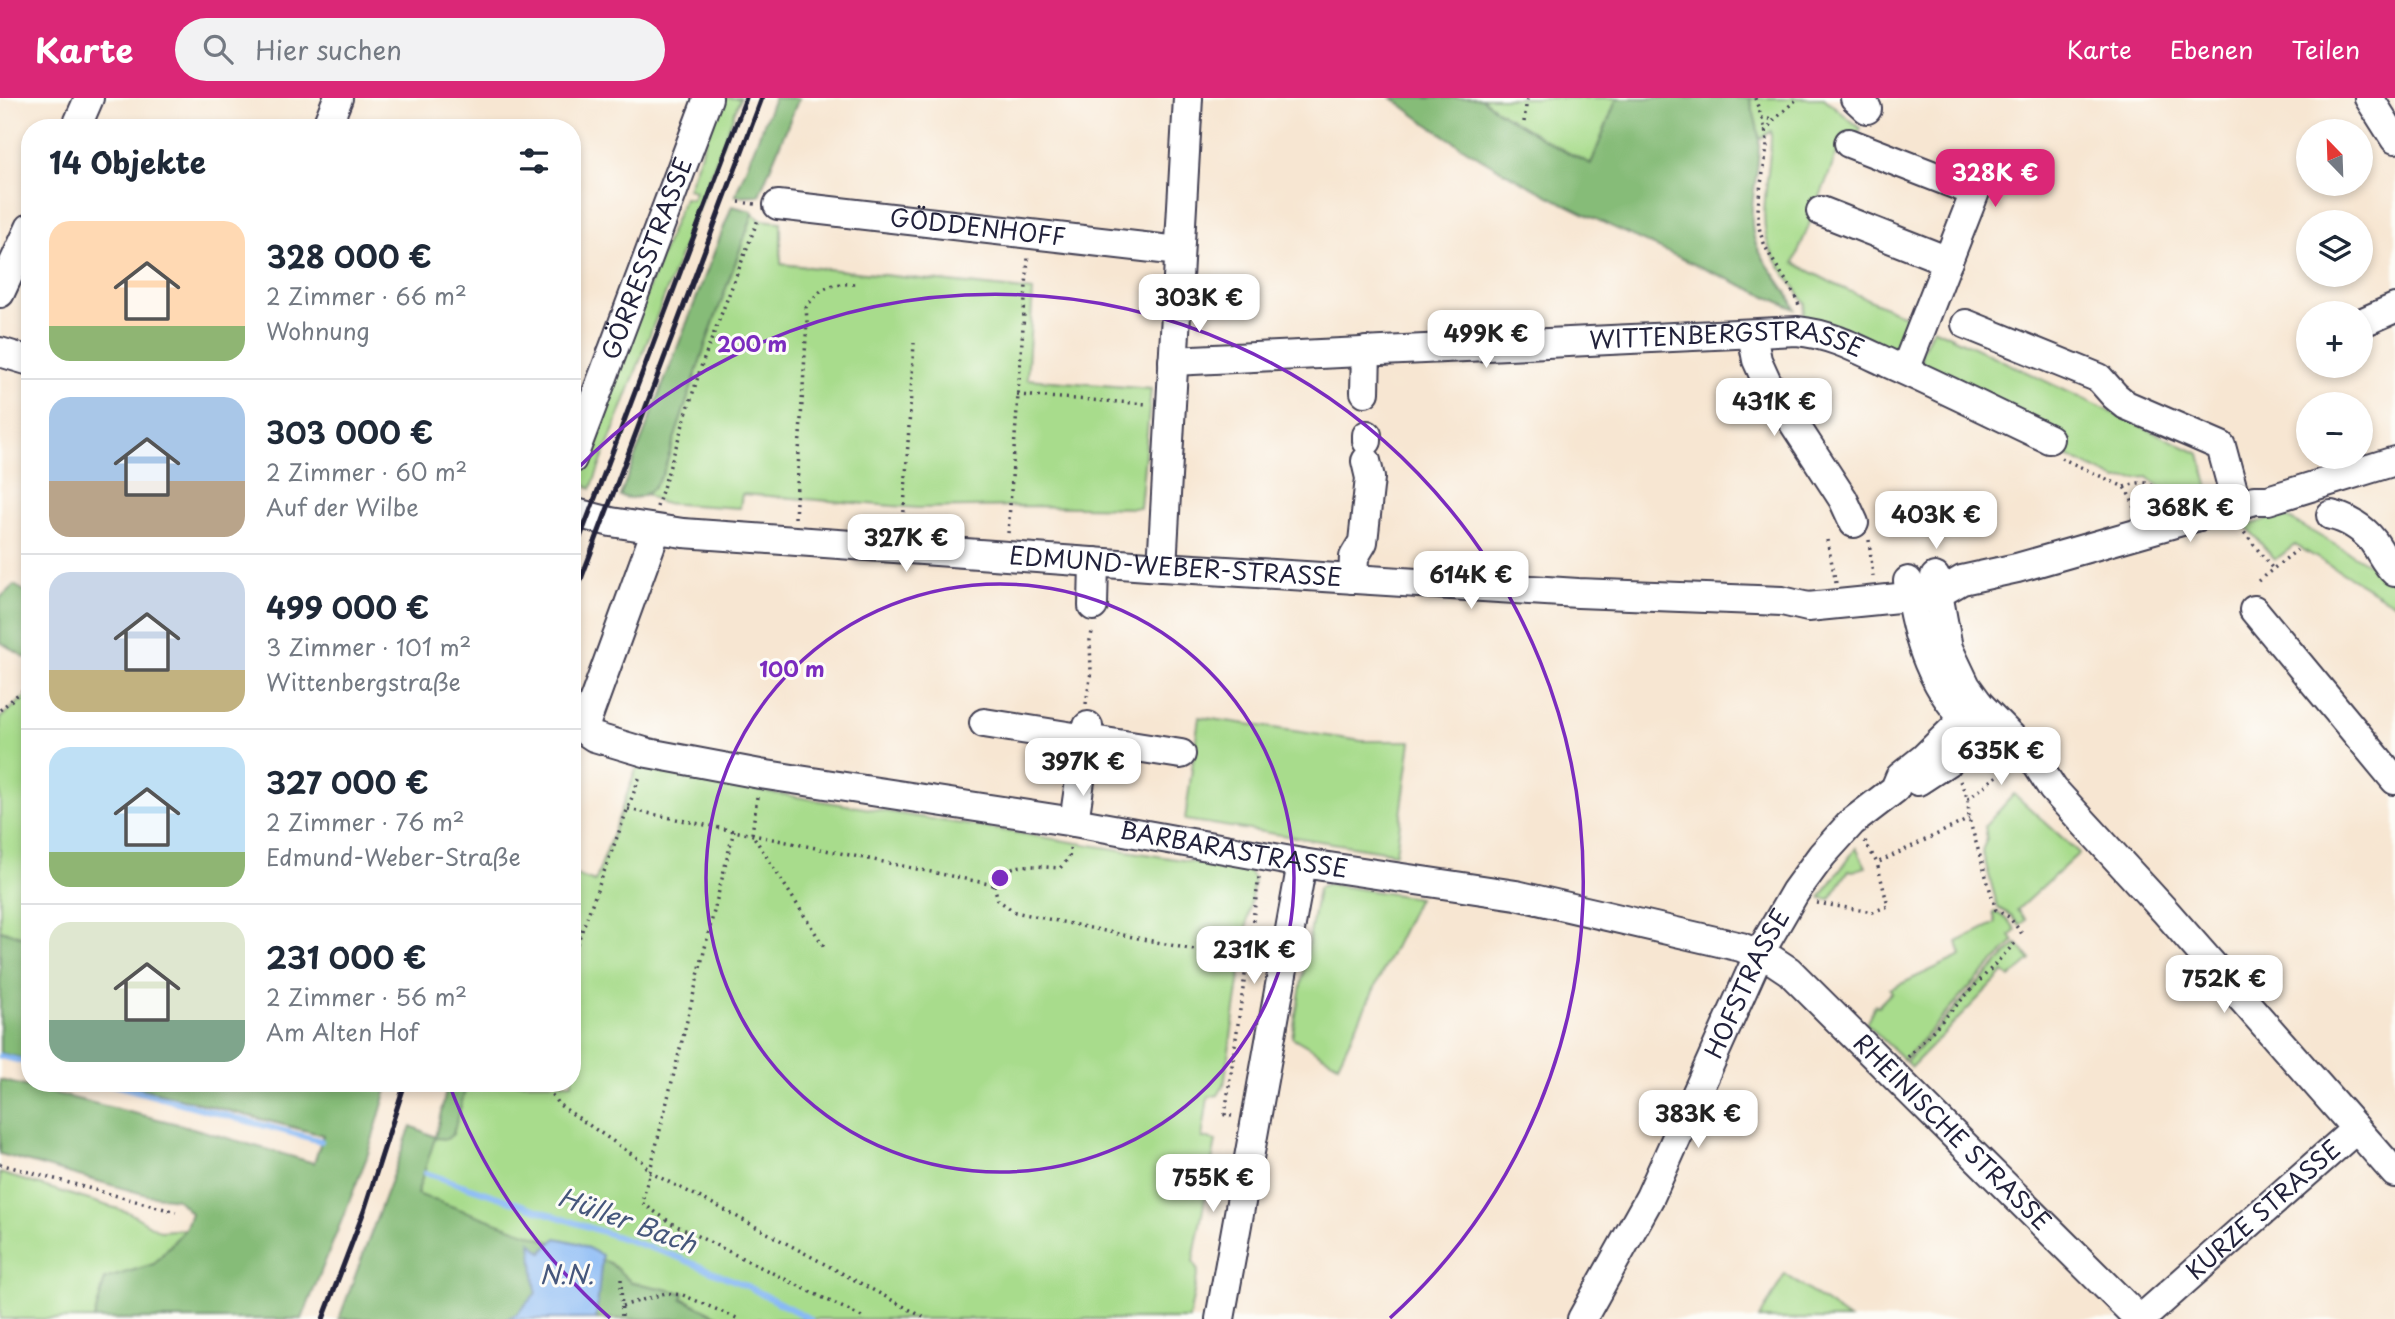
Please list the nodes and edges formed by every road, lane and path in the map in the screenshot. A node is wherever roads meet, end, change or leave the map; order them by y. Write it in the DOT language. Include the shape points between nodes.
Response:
graph roads {
  1 [pos="89,98"];
  2 [pos="338,98"];
  3 [pos="708,98"];
  4 [pos="1188,98"];
  5 [pos="1527,98"];
  6 [pos="1755,98"];
  7 [pos="1798,98"];
  8 [pos="2369,98"];
  9 [pos="1761,118"];
  10 [pos="80,119"];
  11 [pos="330,119"];
  12 [pos="1774,120"];
  13 [pos="1524,122"];
  14 [pos="1765,132"];
  15 [pos="2395,139"];
  16 [pos="1849,142"];
  17 [pos="769,211"];
  18 [pos="1821,211"];
  19 [pos="1030,234"];
  20 [pos="21,248"];
  21 [pos="1179,251"];
  22 [pos="1948,261"];
  23 [pos="855,284"];
  24 [pos="0,293"];
  25 [pos="2394,312"];
  26 [pos="2373,319"];
  27 [pos="1966,324"];
  28 [pos="1797,331"];
  29 [pos="1752,334"];
  30 [pos="914,343"];
  31 [pos="1366,351"];
  32 [pos="0,352"];
  33 [pos="21,358"];
  34 [pos="1173,360"];
  35 [pos="1905,370"];
  36 [pos="1365,392"];
  37 [pos="1017,395"];
  38 [pos="1171,405"];
  39 [pos="581,435"];
  40 [pos="2049,439"];
  41 [pos="2395,442"];
  42 [pos="1367,446"];
  43 [pos="2373,449"];
  44 [pos="2395,461"];
  45 [pos="2312,469"];
  46 [pos="2124,487"];
  47 [pos="2242,504"];
  48 [pos="581,514"];
  49 [pos="2331,514"];
  50 [pos="656,519"];
  51 [pos="2173,523"];
  52 [pos="1862,531"];
  53 [pos="2142,532"];
  54 [pos="1827,540"];
  55 [pos="794,541"];
  56 [pos="902,549"];
  57 [pos="2297,550"];
  58 [pos="1006,556"];
  59 [pos="1094,562"];
  60 [pos="1162,567"];
  61 [pos="2273,569"];
  62 [pos="2395,572"];
  63 [pos="1353,579"];
  64 [pos="2258,581"];
  65 [pos="1874,582"];
  66 [pos="1837,586"];
  67 [pos="1923,586"];
  68 [pos="1782,601"];
  69 [pos="1093,606"];
  70 [pos="2254,610"];
  71 [pos="21,692"];
  72 [pos="0,710"];
  73 [pos="1980,721"];
  74 [pos="984,723"];
  75 [pos="1087,732"];
  76 [pos="648,753"];
  77 [pos="1181,754"];
  78 [pos="2001,772"];
  79 [pos="760,774"];
  80 [pos="1958,777"];
  81 [pos="2395,780"];
  82 [pos="1968,799"];
  83 [pos="628,809"];
  84 [pos="1969,819"];
  85 [pos="1074,822"];
  86 [pos="1852,822"];
  87 [pos="734,830"];
  88 [pos="752,834"];
  89 [pos="1262,856"];
  90 [pos="1302,863"];
  91 [pos="1877,863"];
  92 [pos="994,885"];
  93 [pos="1815,903"];
  94 [pos="581,933"];
  95 [pos="2023,936"];
  96 [pos="2015,943"];
  97 [pos="825,948"];
  98 [pos="1759,954"];
  99 [pos="1246,961"];
  100 [pos="1892,1074"];
  101 [pos="550,1092"];
  102 [pos="1255,1118"];
  103 [pos="2356,1129"];
  104 [pos="0,1164"];
  105 [pos="649,1172"];
  106 [pos="2395,1173"];
  107 [pos="176,1212"];
  108 [pos="621,1279"];
  109 [pos="622,1306"];
  110 [pos="622,1319"];
  111 [pos="739,1319"];
  112 [pos="866,1319"];
  113 [pos="927,1319"];
  114 [pos="1220,1319"];
  115 [pos="1582,1319"];
  116 [pos="2140,1319"];
  1 -- 10 [label="street"];
  2 -- 11 [label="street"];
  3 -- 39 [label="street, GÖRRESSTRASSE"];
  4 -- 21 [label="street"];
  5 -- 13 [label="path"];
  6 -- 9 [label="path"];
  7 -- 12 [label="path"];
  8 -- 15 [label="street"];
  9 -- 12 [label="path"];
  9 -- 14 [label="path"];
  12 -- 14 [label="path"];
  14 -- 28 [label="path" via="1759,224 1763,242 1800,308"];
  16 -- 22 [label="street" via="1975,192"];
  17 -- 19 [label="street, GÖDDENHOFF"];
  17 -- 50 [label="path" via="702,364"];
  18 -- 22 [label="street"];
  19 -- 21 [label="street, GÖDDENHOFF"];
  19 -- 37 [label="path"];
  20 -- 24 [label="street"];
  21 -- 34 [label="street"];
  22 -- 35 [label="street"];
  23 -- 55 [label="path" via="836,283 819,290 806,307"];
  25 -- 26 [label="street"];
  27 -- 47 [label="street" via="2099,378 2126,405 2221,446"];
  28 -- 29 [label="street, WITTENBERGSTRASSE"];
  28 -- 35 [label="street, WITTENBERGSTRASSE" via="1835,339"];
  29 -- 31 [label="street, WITTENBERGSTRASSE"];
  29 -- 52 [label="street" via="1756,360 1767,382"];
  30 -- 56 [label="path"];
  31 -- 34 [label="street, WITTENBERGSTRASSE"];
  31 -- 36 [label="street"];
  32 -- 33 [label="street"];
  34 -- 38 [label="street"];
  35 -- 40 [label="street, WITTENBERGSTRASSE"];
  37 -- 38 [label="path"];
  37 -- 58 [label="path"];
  38 -- 60 [label="street"];
  40 -- 46 [label="path" via="2045,451"];
  41 -- 43 [label="street"];
  42 -- 63 [label="street" via="1370,478 1363,541 1354,557"];
  44 -- 47 [label="street, EDMUND-WEBER-STRASSE"];
  45 -- 47 [label="street, EDMUND-WEBER-STRASSE"];
  46 -- 51 [label="path" via="2149,483 2166,502"];
  46 -- 53 [label="path"];
  47 -- 51 [label="street, EDMUND-WEBER-STRASSE"];
  47 -- 61 [label="path" via="2240,526"];
  48 -- 50 [label="street, EDMUND-WEBER-STRASSE" via="611,522"];
  49 -- 62 [label="street" via="2364,531"];
  50 -- 55 [label="street, EDMUND-WEBER-STRASSE"];
  50 -- 76 [label="street, BARBARASTRASSE" via="586,722 594,737"];
  51 -- 53 [label="street, EDMUND-WEBER-STRASSE"];
  52 -- 65 [label="path"];
  53 -- 67 [label="street, EDMUND-WEBER-STRASSE" via="2017,568"];
  54 -- 66 [label="path"];
  55 -- 56 [label="street, EDMUND-WEBER-STRASSE"];
  56 -- 58 [label="street, EDMUND-WEBER-STRASSE"];
  57 -- 61 [label="path"];
  58 -- 59 [label="street, EDMUND-WEBER-STRASSE"];
  59 -- 60 [label="street, EDMUND-WEBER-STRASSE"];
  59 -- 69 [label="street"];
  60 -- 63 [label="street, EDMUND-WEBER-STRASSE"];
  61 -- 64 [label="path"];
  63 -- 68 [label="street, EDMUND-WEBER-STRASSE"];
  65 -- 66 [label="street, EDMUND-WEBER-STRASSE"];
  65 -- 67 [label="street, EDMUND-WEBER-STRASSE"];
  66 -- 68 [label="street, EDMUND-WEBER-STRASSE" via="1795,592"];
  67 -- 68 [label="street, EDMUND-WEBER-STRASSE" via="1808,607"];
  67 -- 73 [label="street"];
  69 -- 75 [label="path"];
  70 -- 81 [label="street"];
  71 -- 72 [label="path"];
  73 -- 86 [label="street, HOFSTRASSE" via="1909,787 1895,789"];
  73 -- 103 [label="street" via="2021,772 2053,789"];
  74 -- 75 [label="street"];
  75 -- 77 [label="street"];
  75 -- 85 [label="street"];
  76 -- 79 [label="street, BARBARASTRASSE"];
  76 -- 83 [label="path"];
  78 -- 82 [label="path"];
  79 -- 85 [label="street, BARBARASTRASSE"];
  79 -- 88 [label="path"];
  80 -- 82 [label="path"];
  82 -- 84 [label="path"];
  83 -- 87 [label="path"];
  83 -- 94 [label="path"];
  84 -- 91 [label="path"];
  84 -- 95 [label="path" via="1996,910 2009,917"];
  85 -- 89 [label="street, BARBARASTRASSE"];
  85 -- 92 [label="path" via="1069,858 1060,869 1013,866 999,873"];
  86 -- 91 [label="path"];
  86 -- 98 [label="street, HOFSTRASSE" via="1795,892"];
  87 -- 88 [label="path"];
  87 -- 105 [label="path"];
  88 -- 92 [label="path"];
  88 -- 97 [label="path"];
  89 -- 90 [label="street, BARBARASTRASSE"];
  89 -- 99 [label="path"];
  90 -- 98 [label="street, BARBARASTRASSE" via="1516,895"];
  90 -- 102 [label="street"];
  91 -- 93 [label="path" via="1888,906 1873,912"];
  92 -- 99 [label="path" via="998,900 1015,912"];
  96 -- 100 [label="path"];
  98 -- 100 [label="street, RHEINISCHE STRASSE" via="1789,971"];
  98 -- 115 [label="street, HOFSTRASSE" via="1650,1197"];
  99 -- 102 [label="path" via="1224,1115"];
  100 -- 116 [label="street, RHEINISCHE STRASSE"];
  101 -- 105 [label="path" via="558,1104 642,1161"];
  102 -- 114 [label="street"];
  103 -- 106 [label="street"];
  103 -- 116 [label="street, KURZE STRASSE"];
  104 -- 107 [label="path"];
  105 -- 112 [label="path" via="642,1203 673,1224"];
  105 -- 113 [label="path"];
  108 -- 109 [label="path"];
  109 -- 110 [label="path"];
  109 -- 111 [label="path" via="666,1293 683,1295"];
}
